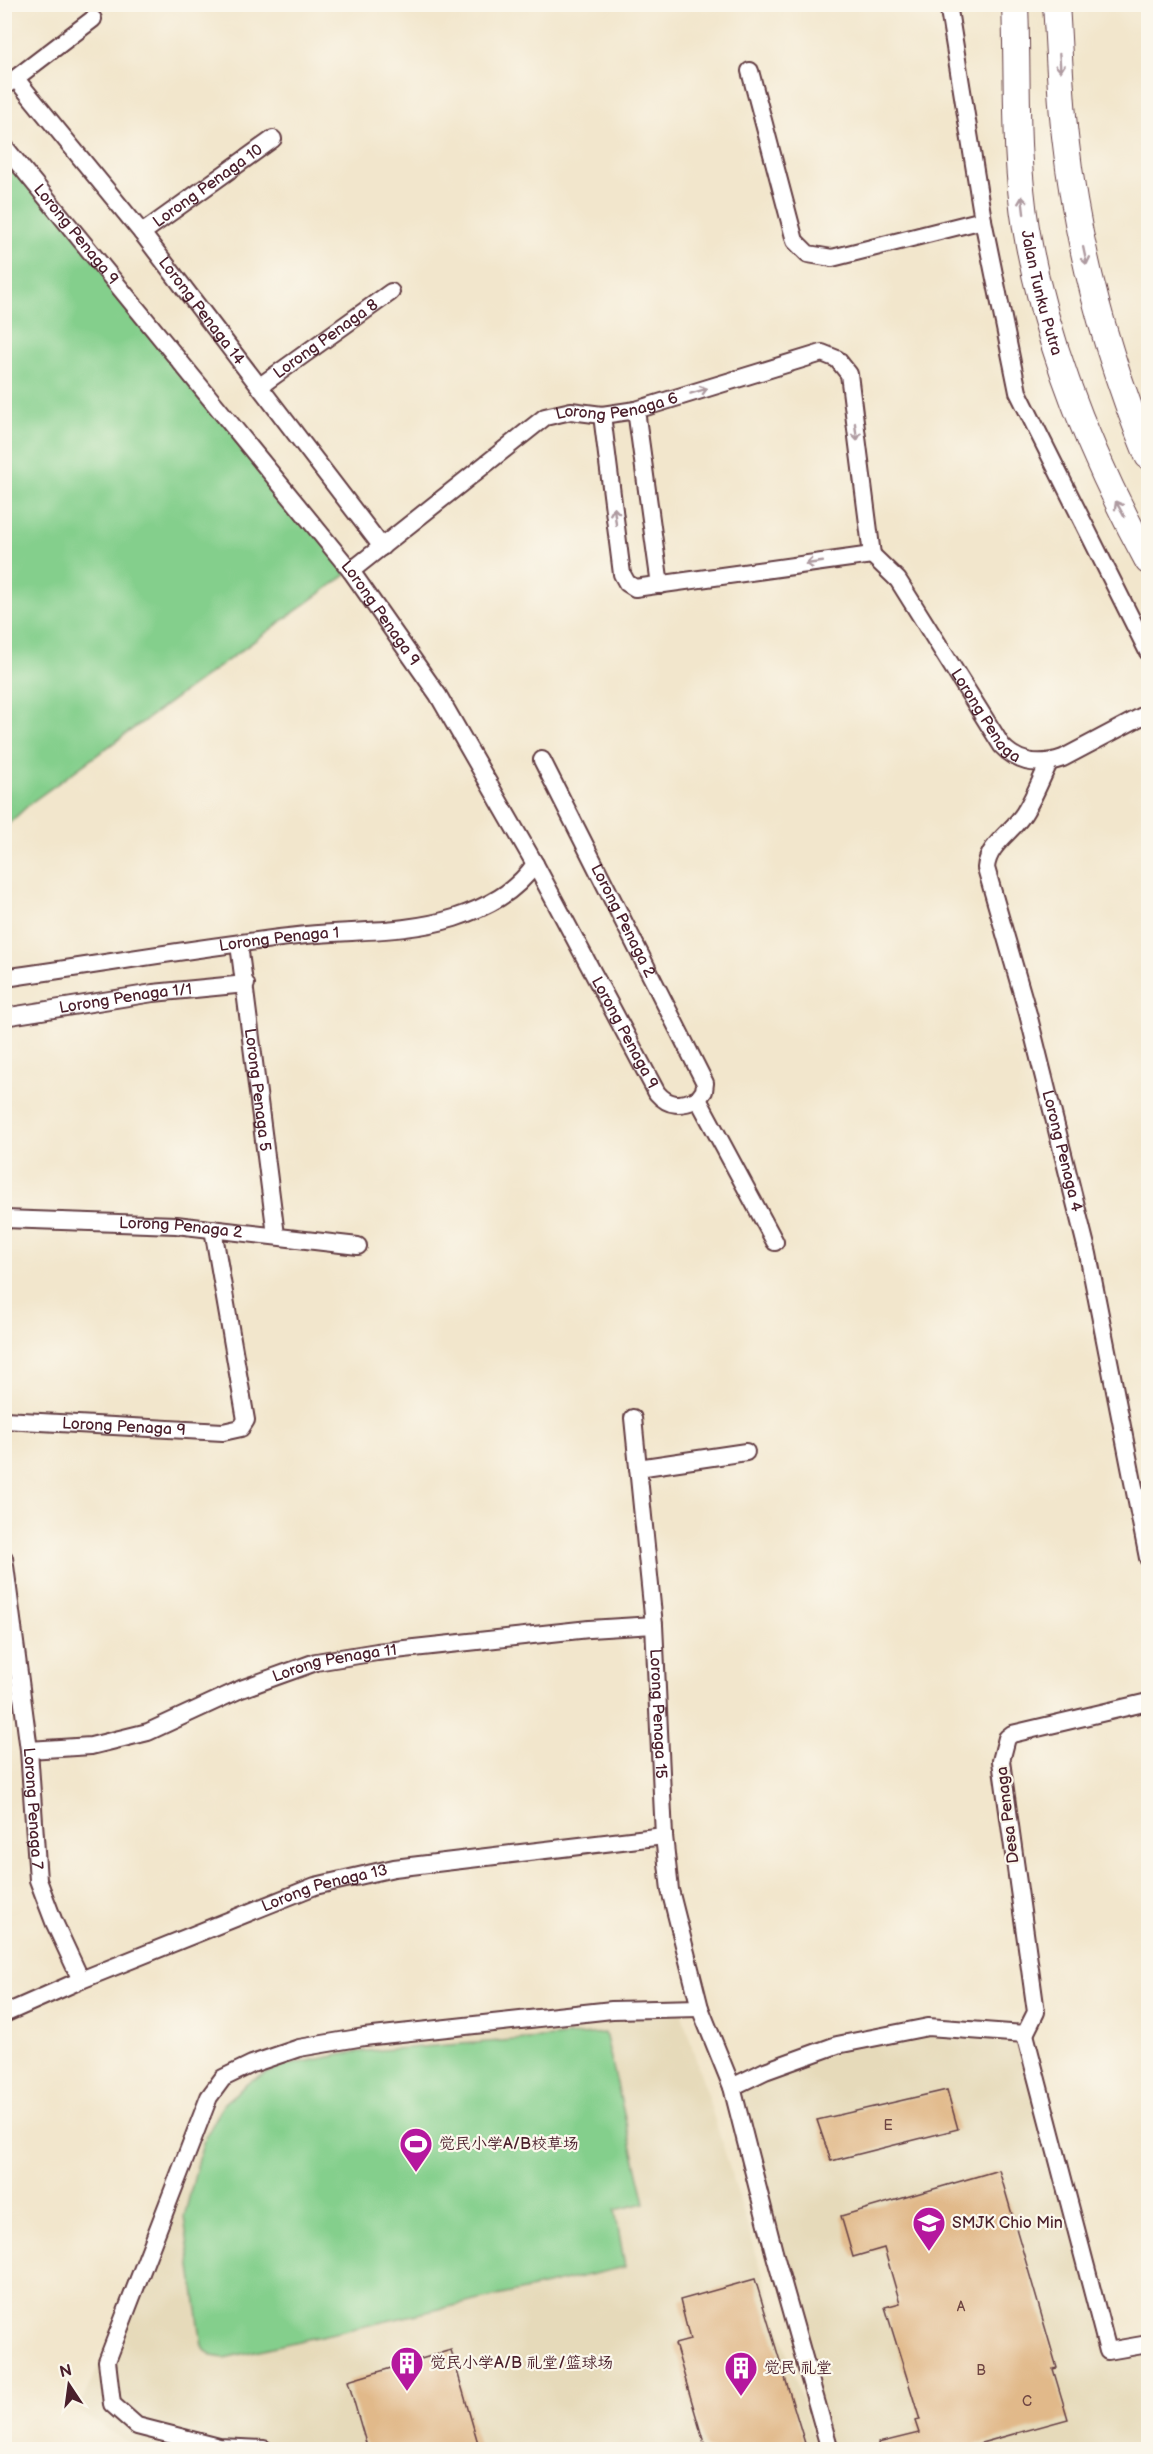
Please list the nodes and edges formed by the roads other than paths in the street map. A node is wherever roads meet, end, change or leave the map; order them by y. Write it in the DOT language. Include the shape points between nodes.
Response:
graph roads {
  1 [pos="948,4"];
  2 [pos="1015,4"];
  3 [pos="1056,4"];
  4 [pos="93,19"];
  5 [pos="750,71"];
  6 [pos="10,83"];
  7 [pos="273,139"];
  8 [pos="4,146"];
  9 [pos="983,220"];
  10 [pos="142,233"];
  11 [pos="391,292"];
  12 [pos="260,386"];
  13 [pos="636,410"];
  14 [pos="602,416"];
  15 [pos="1149,456"];
  16 [pos="382,547"];
  17 [pos="872,555"];
  18 [pos="1149,561"];
  19 [pos="351,571"];
  20 [pos="660,585"];
  21 [pos="1149,652"];
  22 [pos="1149,713"];
  23 [pos="542,760"];
  24 [pos="1049,763"];
  25 [pos="535,864"];
  26 [pos="239,944"];
  27 [pos="4,978"];
  28 [pos="246,984"];
  29 [pos="4,1017"];
  30 [pos="698,1099"];
  31 [pos="4,1219"];
  32 [pos="213,1229"];
  33 [pos="276,1235"];
  34 [pos="775,1242"];
  35 [pos="358,1246"];
  36 [pos="633,1418"];
  37 [pos="4,1420"];
  38 [pos="746,1452"];
  39 [pos="638,1468"];
  40 [pos="4,1558"];
  41 [pos="1149,1558"];
  42 [pos="654,1625"];
  43 [pos="1149,1702"];
  44 [pos="29,1750"];
  45 [pos="664,1836"];
  46 [pos="81,1980"];
  47 [pos="700,2008"];
  48 [pos="4,2014"];
  49 [pos="1025,2034"];
  50 [pos="732,2087"];
  51 [pos="1149,2344"];
  52 [pos="264,2449"];
  53 [pos="830,2450"];
  1 -- 9 [label="street"];
  18 -- 2 [label="main road, Jalan Tunku Putra, one-way" via="1113,496 1090,438 1055,347 1036,274 1022,189"];
  3 -- 15 [label="main road, one-way" via="1065,136 1081,237 1096,307"];
  4 -- 6 [label="street"];
  5 -- 9 [label="street" via="795,241 808,254 832,258"];
  6 -- 10 [label="street, Lorong Penaga 14"];
  7 -- 10 [label="street, Lorong Penaga 10"];
  8 -- 19 [label="street, Lorong Penaga 9"];
  9 -- 21 [label="street" via="1018,392"];
  10 -- 12 [label="street, Lorong Penaga 14"];
  11 -- 12 [label="street, Lorong Penaga 8"];
  12 -- 16 [label="street, Lorong Penaga 14"];
  13 -- 14 [label="street, Lorong Penaga 6"];
  13 -- 17 [label="street, Lorong Penaga 6, one-way" via="822,353 837,359 849,374"];
  13 -- 20 [label="street"];
  14 -- 16 [label="street, Lorong Penaga 6" via="571,411 545,417"];
  20 -- 14 [label="street, one-way" via="635,588 622,574"];
  16 -- 19 [label="street, Lorong Penaga 6"];
  17 -- 20 [label="street, one-way"];
  17 -- 24 [label="street, Lorong Penaga" via="898,580 1002,746 1022,761"];
  19 -- 25 [label="street, Lorong Penaga 9" via="438,695"];
  22 -- 24 [label="street, Lorong Penaga"];
  23 -- 30 [label="street, Lorong Penaga 2" via="705,1083"];
  24 -- 41 [label="street, Lorong Penaga 4" via="1025,813 987,858 986,868 1028,1014 1088,1254"];
  25 -- 26 [label="street, Lorong Penaga 1" via="523,881 501,899 454,918 400,929"];
  25 -- 30 [label="street, Lorong Penaga 9" via="657,1093 672,1105"];
  26 -- 27 [label="street, Lorong Penaga 1"];
  26 -- 28 [label="street, Lorong Penaga 5"];
  28 -- 29 [label="street, Lorong Penaga 1/1" via="153,993"];
  28 -- 33 [label="street, Lorong Penaga 5"];
  30 -- 34 [label="street"];
  31 -- 32 [label="street, Lorong Penaga 2"];
  32 -- 33 [label="street, Lorong Penaga 2"];
  32 -- 37 [label="street, Lorong Penaga 9" via="246,1420 241,1428 223,1432"];
  33 -- 35 [label="street, Lorong Penaga 2"];
  36 -- 39 [label="street, Lorong Penaga 15"];
  38 -- 39 [label="street"];
  39 -- 42 [label="street, Lorong Penaga 15"];
  40 -- 44 [label="street, Lorong Penaga 7"];
  42 -- 44 [label="street, Lorong Penaga 11" via="401,1649 316,1662 241,1689 148,1732 91,1746"];
  42 -- 45 [label="street, Lorong Penaga 15"];
  43 -- 49 [label="street, Desa Penaga" via="1007,1738 1001,1761 1036,2012"];
  44 -- 46 [label="street, Lorong Penaga 7" via="38,1880"];
  45 -- 46 [label="street, Lorong Penaga 13" via="394,1868 315,1886"];
  45 -- 47 [label="street, Lorong Penaga 15" via="670,1890"];
  46 -- 48 [label="street, Lorong Penaga 13"];
  47 -- 50 [label="street, Lorong Penaga 15"];
  47 -- 52 [label="street" via="612,2010 364,2037 299,2048 223,2078 209,2097 107,2361 112,2404 137,2426 219,2447"];
  49 -- 50 [label="street" via="928,2028 837,2045"];
  49 -- 51 [label="street" via="1108,2351"];
  50 -- 53 [label="street, Lorong Penaga 15"];
}
